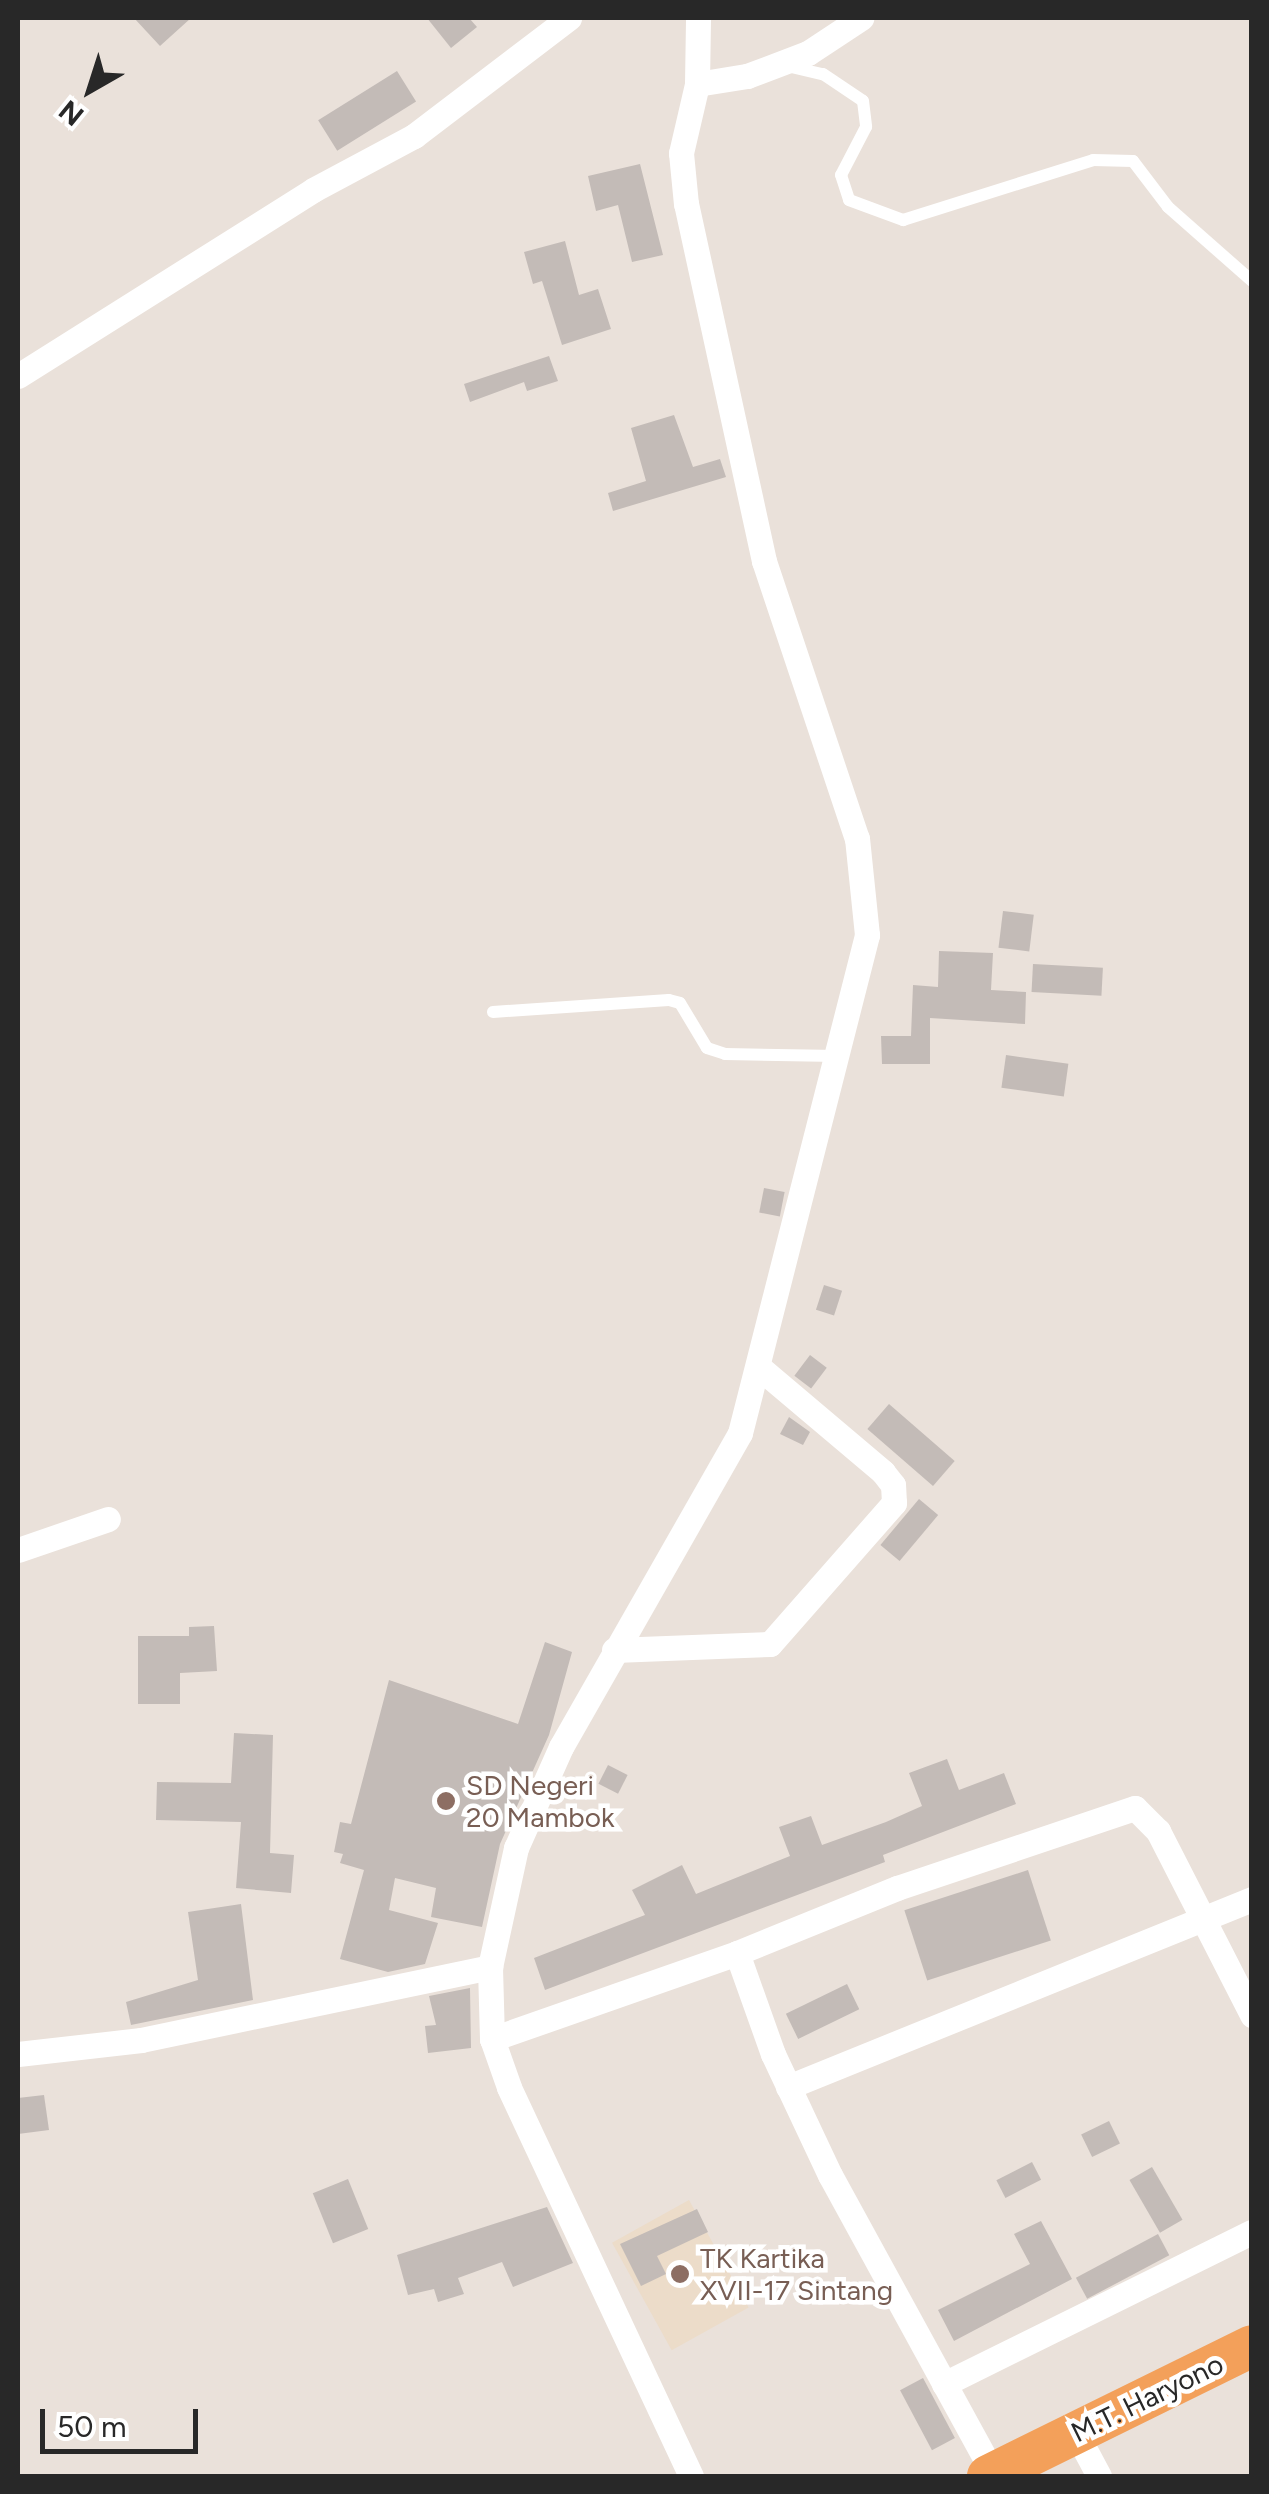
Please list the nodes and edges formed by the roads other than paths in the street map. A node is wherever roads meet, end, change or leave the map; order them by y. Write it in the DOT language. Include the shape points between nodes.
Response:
graph roads {
  1 [pos="569,18"];
  2 [pos="698,18"];
  3 [pos="862,18"];
  4 [pos="778,64"];
  5 [pos="697,84"];
  6 [pos="1252,281"];
  7 [pos="18,376"];
  8 [pos="493,1012"];
  9 [pos="841,1056"];
  10 [pos="760,1368"];
  11 [pos="108,1519"];
  12 [pos="18,1550"];
  13 [pos="614,1650"];
  14 [pos="1252,1899"];
  15 [pos="1202,1917"];
  16 [pos="737,1953"];
  17 [pos="490,1968"];
  18 [pos="1252,2016"];
  19 [pos="492,2038"];
  20 [pos="18,2054"];
  21 [pos="788,2086"];
  22 [pos="1252,2232"];
  23 [pos="1252,2346"];
  24 [pos="944,2384"];
  25 [pos="1076,2433"];
  26 [pos="990,2475"];
  27 [pos="691,2476"];
  28 [pos="1099,2476"];
  1 -- 7 [label="street" via="414,136 313,190"];
  2 -- 5 [label="street"];
  3 -- 4 [label="street"];
  4 -- 5 [label="street"];
  4 -- 6 [label="lane" via="823,74 863,101 866,127 841,175 849,200 903,220 1093,160 1134,161 1168,207"];
  5 -- 9 [label="street" via="681,153 727,404 764,561 863,867 867,935"];
  8 -- 9 [label="lane" via="670,1000 680,1003 707,1048"];
  9 -- 10 [label="street"];
  10 -- 13 [label="street" via="740,1433"];
  10 -- 13 [label="street" via="883,1472 894,1502 770,1644"];
  11 -- 12 [label="street"];
  13 -- 17 [label="street" via="516,1848"];
  14 -- 15 [label="street"];
  15 -- 16 [label="street" via="1158,1831 1136,1808 913,1882"];
  15 -- 18 [label="street"];
  15 -- 21 [label="street"];
  16 -- 19 [label="street"];
  16 -- 21 [label="street"];
  17 -- 19 [label="street"];
  17 -- 20 [label="street" via="141,2040"];
  19 -- 27 [label="street" via="552,2186"];
  21 -- 24 [label="street"];
  22 -- 24 [label="street"];
  23 -- 25 [label="highway, M.T. Haryono"];
  24 -- 26 [label="street"];
  25 -- 26 [label="highway, M.T. Haryono"];
  25 -- 28 [label="street"];
}
